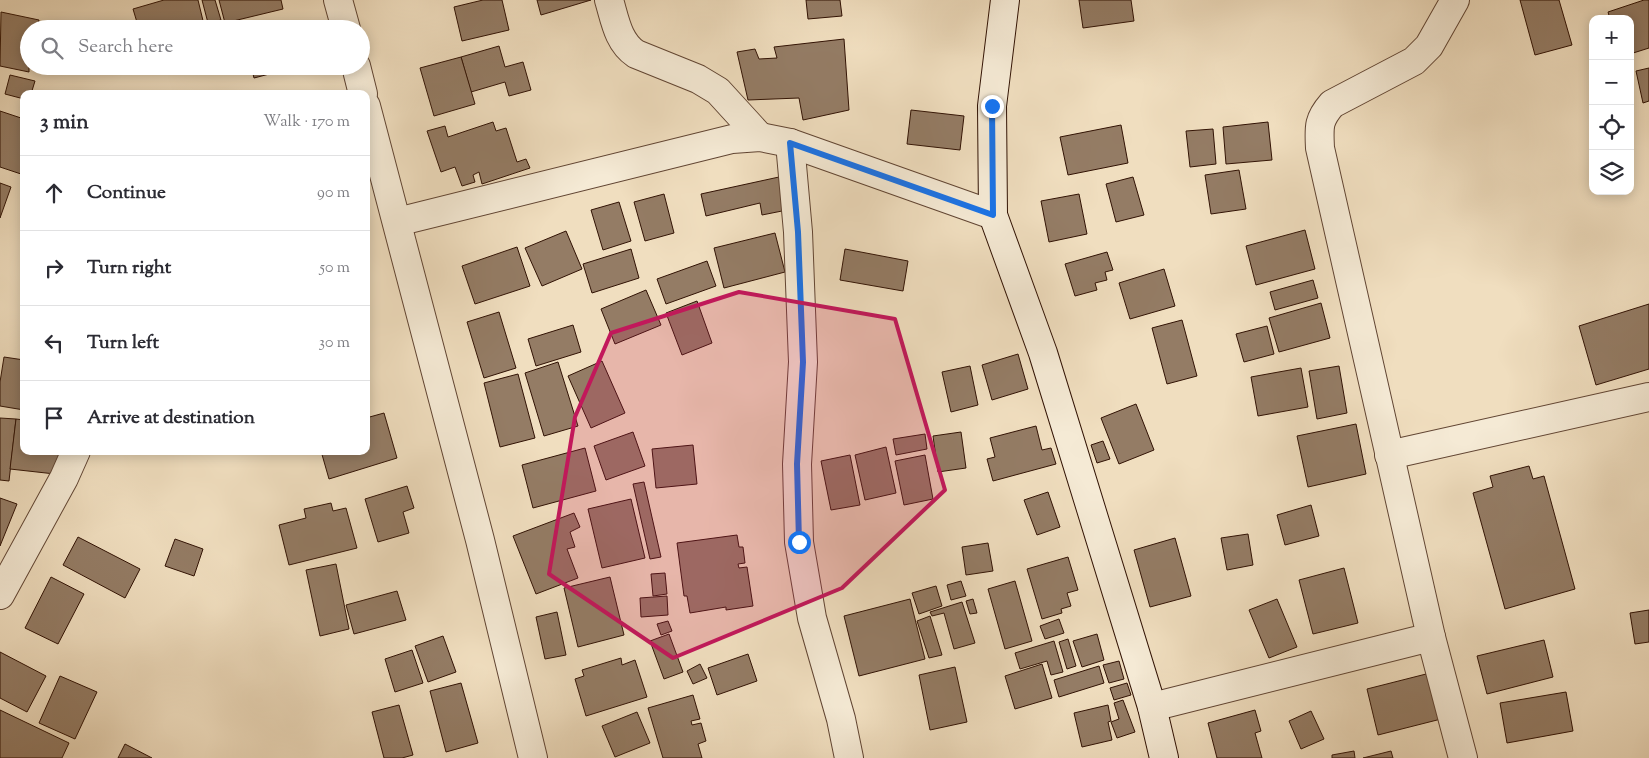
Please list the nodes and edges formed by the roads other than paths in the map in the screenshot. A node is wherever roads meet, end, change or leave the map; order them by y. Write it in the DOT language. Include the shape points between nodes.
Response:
graph roads {
  1 [pos="338,0"];
  2 [pos="609,0"];
  3 [pos="1005,0"];
  4 [pos="1455,0"];
  5 [pos="344,20"];
  6 [pos="358,75"];
  7 [pos="362,90"];
  8 [pos="370,121"];
  9 [pos="760,137"];
  10 [pos="790,143"];
  11 [pos="993,215"];
  12 [pos="396,222"];
  13 [pos="1649,397"];
  14 [pos="74,455"];
  15 [pos="1389,455"];
  16 [pos="0,595"];
  17 [pos="1431,637"];
  18 [pos="1152,707"];
  19 [pos="533,758"];
  20 [pos="849,758"];
  21 [pos="1164,758"];
  22 [pos="1463,758"];
  1 -- 5 [label="street"];
  2 -- 9 [label="street" via="628,49 718,91"];
  3 -- 11 [label="street" via="992,106"];
  4 -- 15 [label="street" via="1429,46 1414,61 1332,104 1319,126 1320,148"];
  6 -- 7 [label="street"];
  8 -- 12 [label="street"];
  9 -- 10 [label="street"];
  9 -- 12 [label="street" via="732,139"];
  10 -- 11 [label="street"];
  10 -- 20 [label="street" via="798,232 803,362 797,464 799,542 812,618"];
  11 -- 18 [label="street" via="1043,353"];
  12 -- 19 [label="street" via="480,540"];
  13 -- 15 [label="street"];
  14 -- 16 [label="street"];
  15 -- 17 [label="street"];
  17 -- 18 [label="street"];
  17 -- 22 [label="street"];
  18 -- 21 [label="street"];
}
